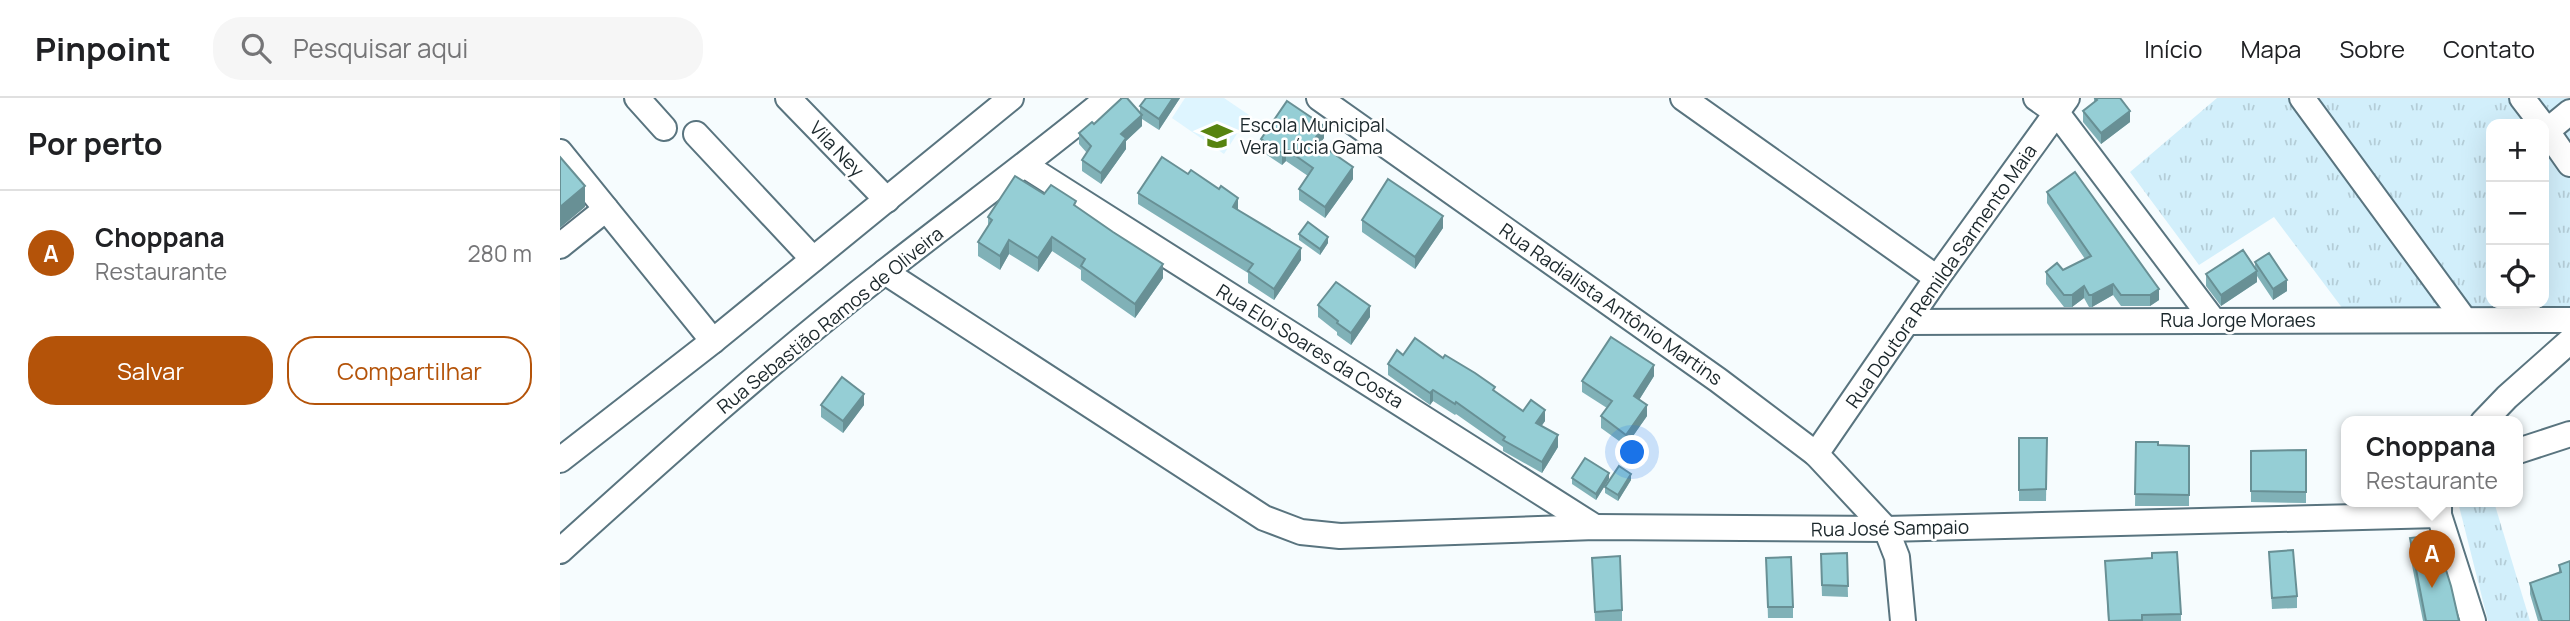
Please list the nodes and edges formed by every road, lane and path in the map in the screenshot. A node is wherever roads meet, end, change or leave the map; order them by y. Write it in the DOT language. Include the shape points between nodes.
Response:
graph roads {
  1 [pos="637,98"];
  2 [pos="788,98"];
  3 [pos="1011,98"];
  4 [pos="1108,98"];
  5 [pos="1319,98"];
  6 [pos="1683,98"];
  7 [pos="2036,98"];
  8 [pos="2302,98"];
  9 [pos="2522,98"];
  10 [pos="2062,105"];
  11 [pos="2570,112"];
  12 [pos="2538,119"];
  13 [pos="2549,124"];
  14 [pos="664,128"];
  15 [pos="696,134"];
  16 [pos="2549,134"];
  17 [pos="560,152"];
  18 [pos="2570,164"];
  19 [pos="1026,166"];
  20 [pos="887,200"];
  21 [pos="606,209"];
  22 [pos="560,246"];
  23 [pos="813,258"];
  24 [pos="885,272"];
  25 [pos="1937,278"];
  26 [pos="2464,319"];
  27 [pos="2213,320"];
  28 [pos="2570,320"];
  29 [pos="1907,322"];
  30 [pos="713,341"];
  31 [pos="2570,341"];
  32 [pos="2489,416"];
  33 [pos="2570,434"];
  34 [pos="2523,449"];
  35 [pos="1816,454"];
  36 [pos="560,460"];
  37 [pos="2439,509"];
  38 [pos="1595,527"];
  39 [pos="1886,529"];
  40 [pos="560,551"];
  41 [pos="1903,621"];
  42 [pos="2473,621"];
  1 -- 14 [label="street"];
  2 -- 20 [label="street, Vila Ney"];
  3 -- 20 [label="street"];
  4 -- 19 [label="street, Rua Sebastião Ramos de Oliveira"];
  5 -- 35 [label="street, Rua Radialista Antônio Martins"];
  6 -- 25 [label="street"];
  7 -- 10 [label="street"];
  8 -- 26 [label="street"];
  9 -- 12 [label="street"];
  10 -- 25 [label="street, Rua Doutora Remilda Sarmento Maia"];
  10 -- 27 [label="street"];
  11 -- 13 [label="street"];
  15 -- 23 [label="street"];
  16 -- 18 [label="street"];
  17 -- 21 [label="street"];
  19 -- 24 [label="street, Rua Sebastião Ramos de Oliveira"];
  19 -- 38 [label="street, Rua Eloi Soares da Costa"];
  20 -- 23 [label="street"];
  21 -- 22 [label="street"];
  21 -- 30 [label="street"];
  23 -- 30 [label="street"];
  24 -- 38 [label="street, Rua José Sampaio" via="1264,518 1301,532 1340,536"];
  24 -- 40 [label="street, Rua Sebastião Ramos de Oliveira" via="678,445"];
  25 -- 29 [label="street, Rua Doutora Remilda Sarmento Maia"];
  26 -- 27 [label="street, Rua Jorge Moraes"];
  26 -- 28 [label="street, Rua Jorge Moraes"];
  27 -- 29 [label="street, Rua Jorge Moraes"];
  29 -- 35 [label="street, Rua Doutora Remilda Sarmento Maia"];
  30 -- 36 [label="street"];
  31 -- 32 [label="street"];
  33 -- 34 [label="street"];
  35 -- 39 [label="street, Rua Radialista Antônio Martins"];
  37 -- 39 [label="street, Rua José Sampaio"];
  37 -- 42 [label="street"];
  38 -- 39 [label="street, Rua José Sampaio"];
  39 -- 41 [label="street" via="1897,557"];
}
